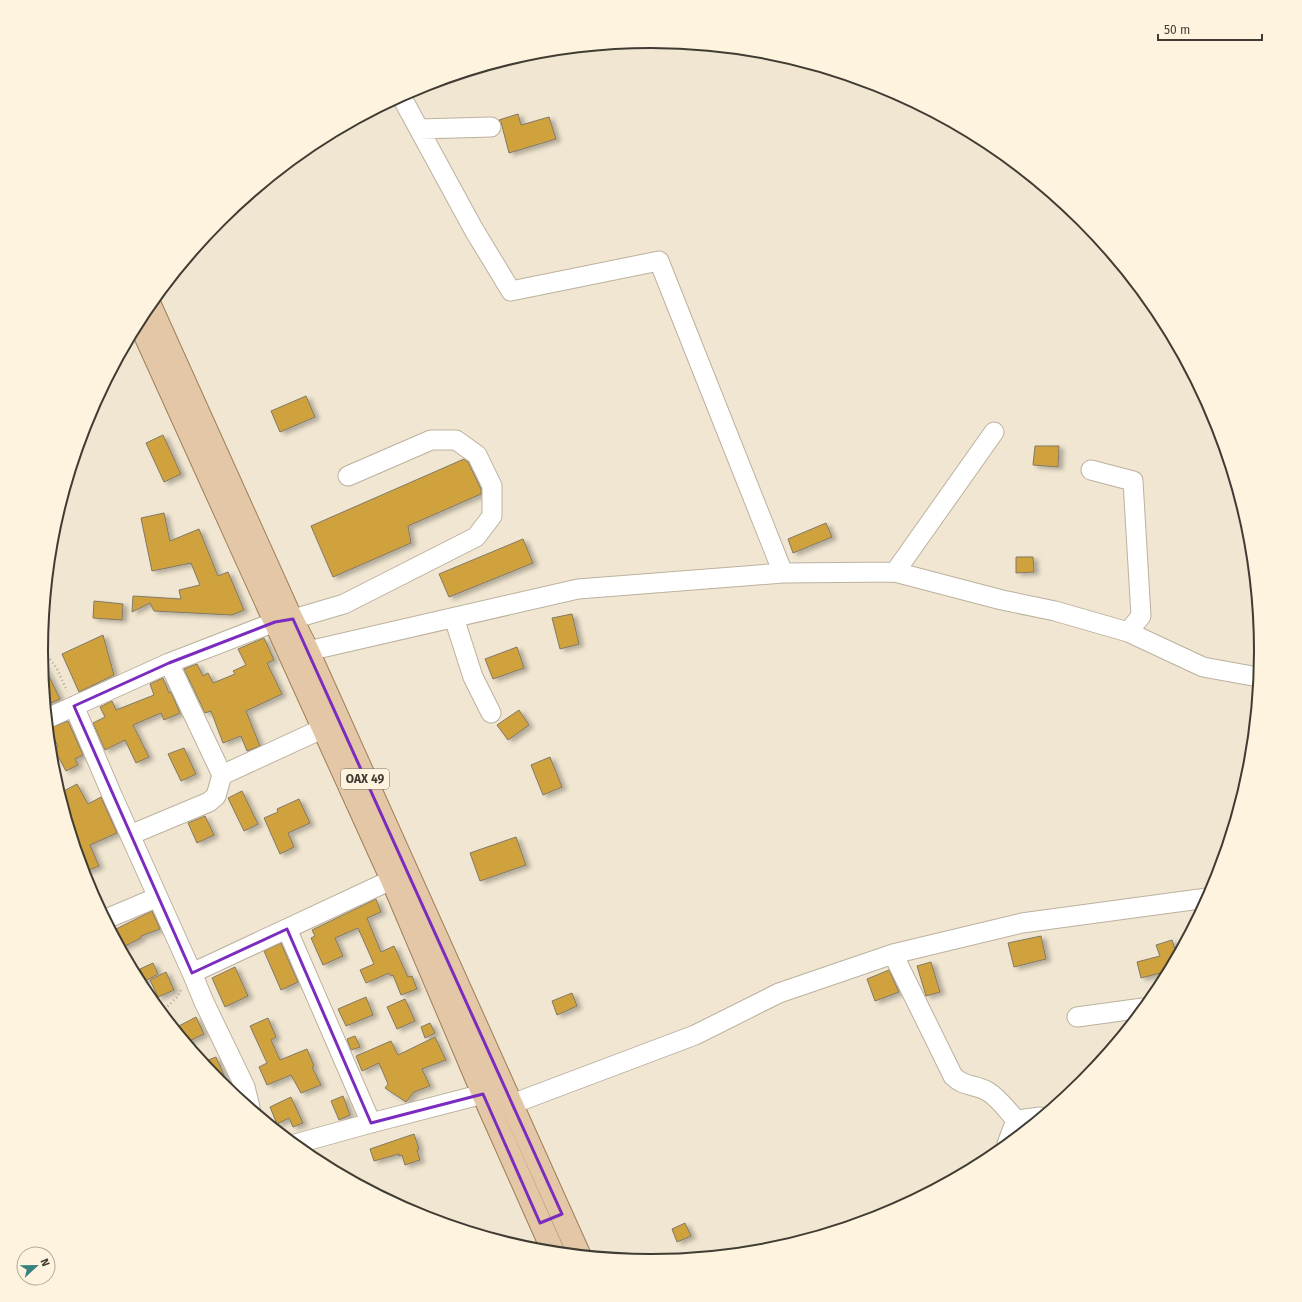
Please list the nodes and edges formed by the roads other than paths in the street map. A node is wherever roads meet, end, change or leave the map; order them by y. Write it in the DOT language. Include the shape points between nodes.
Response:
graph roads {
  1 [pos="404,101"];
  2 [pos="491,128"];
  3 [pos="419,129"];
  4 [pos="153,312"];
  5 [pos="142,328"];
  6 [pos="994,432"];
  7 [pos="1091,470"];
  8 [pos="348,476"];
  9 [pos="895,572"];
  10 [pos="783,573"];
  11 [pos="454,618"];
  12 [pos="284,621"];
  13 [pos="1128,632"];
  14 [pos="308,651"];
  15 [pos="169,663"];
  16 [pos="1253,676"];
  17 [pos="74,706"];
  18 [pos="491,713"];
  19 [pos="52,716"];
  20 [pos="324,728"];
  21 [pos="222,775"];
  22 [pos="130,835"];
  23 [pos="400,876"];
  24 [pos="158,897"];
  25 [pos="1200,899"];
  26 [pos="110,917"];
  27 [pos="287,929"];
  28 [pos="893,954"];
  29 [pos="192,973"];
  30 [pos="1135,1009"];
  31 [pos="1077,1017"];
  32 [pos="483,1094"];
  33 [pos="248,1099"];
  34 [pos="512,1104"];
  35 [pos="1031,1119"];
  36 [pos="1016,1120"];
  37 [pos="371,1123"];
  38 [pos="1011,1134"];
  39 [pos="302,1142"];
  40 [pos="562,1214"];
  41 [pos="540,1223"];
  42 [pos="550,1245"];
  43 [pos="578,1250"];
  1 -- 3 [label="street"];
  2 -- 3 [label="street"];
  3 -- 10 [label="street" via="474,230 511,291 659,261"];
  4 -- 12 [label="main road, OAX 49"];
  5 -- 12 [label="main road, OAX 49"];
  6 -- 9 [label="street"];
  7 -- 13 [label="street" via="1133,481 1141,616"];
  8 -- 12 [label="street" via="432,440 456,440 478,455 492,486 492,516 476,537 344,604"];
  9 -- 10 [label="street"];
  9 -- 13 [label="street" via="1002,600 1056,611"];
  10 -- 11 [label="street" via="578,589"];
  11 -- 14 [label="street"];
  11 -- 18 [label="street" via="473,677"];
  12 -- 14 [label="main road, OAX 49"];
  12 -- 15 [label="street"];
  12 -- 20 [label="main road, OAX 49"];
  13 -- 16 [label="street" via="1203,667"];
  14 -- 23 [label="main road, OAX 49"];
  15 -- 17 [label="street"];
  15 -- 21 [label="street"];
  17 -- 19 [label="street"];
  17 -- 22 [label="street"];
  20 -- 21 [label="street"];
  20 -- 23 [label="main road, OAX 49"];
  21 -- 22 [label="street" via="216,796 209,802"];
  22 -- 24 [label="street"];
  23 -- 27 [label="street"];
  23 -- 32 [label="main road, OAX 49"];
  23 -- 34 [label="main road, OAX 49"];
  24 -- 26 [label="street"];
  24 -- 29 [label="street"];
  25 -- 28 [label="street" via="1022,923"];
  27 -- 29 [label="street"];
  27 -- 37 [label="street"];
  28 -- 34 [label="street" via="779,993 695,1035"];
  28 -- 36 [label="street" via="953,1076 959,1082 986,1090 995,1096"];
  29 -- 33 [label="street" via="245,1087"];
  30 -- 31 [label="street"];
  32 -- 37 [label="street"];
  32 -- 41 [label="main road, OAX 49"];
  34 -- 40 [label="main road, OAX 49"];
  35 -- 36 [label="street"];
  36 -- 38 [label="street"];
  37 -- 39 [label="street"];
  40 -- 41 [label="main road"];
  40 -- 43 [label="main road, OAX 49"];
  41 -- 42 [label="main road, OAX 49"];
}
